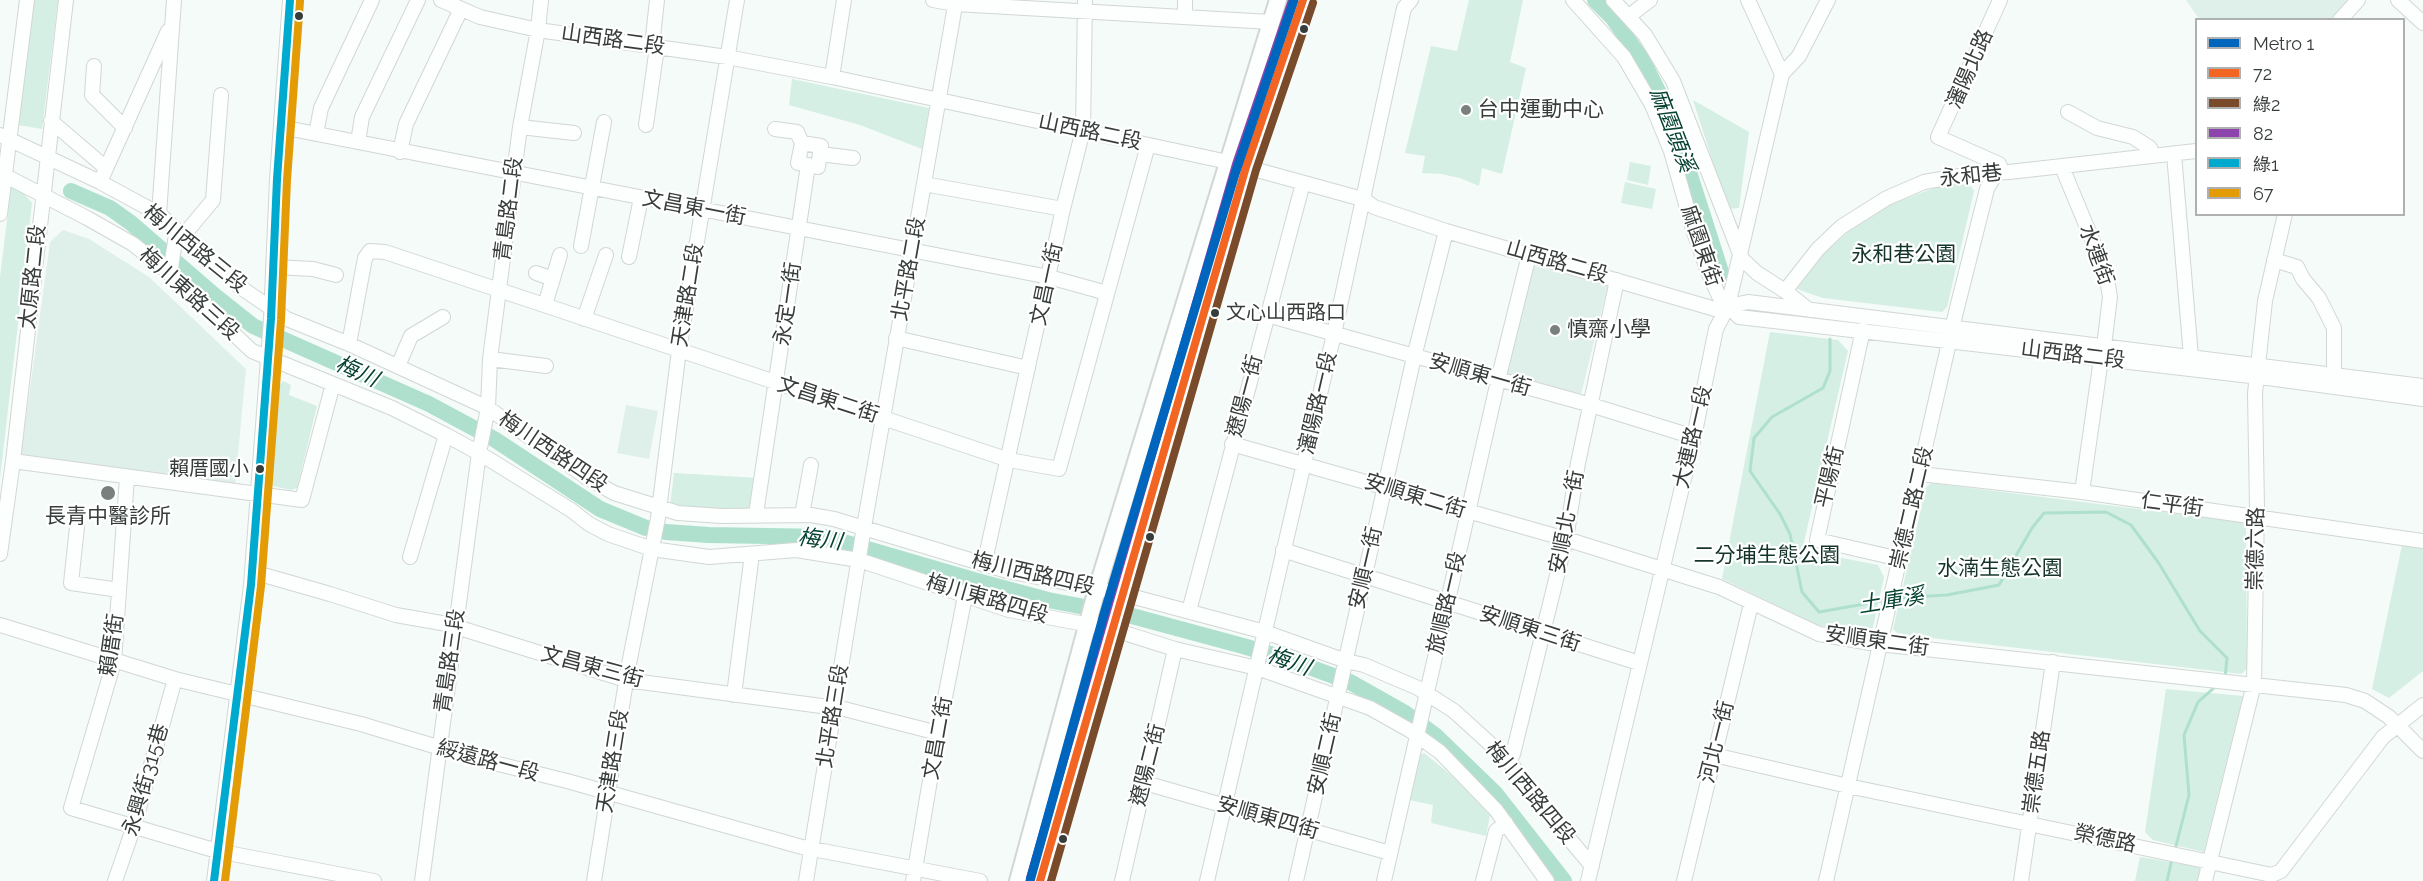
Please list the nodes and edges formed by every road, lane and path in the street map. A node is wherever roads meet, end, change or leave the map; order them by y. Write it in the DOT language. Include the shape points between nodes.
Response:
graph roads {
  1 [pos="27,0"];
  2 [pos="66,0"];
  3 [pos="174,0"];
  4 [pos="290,0"];
  5 [pos="372,0"];
  6 [pos="418,0"];
  7 [pos="441,0"];
  8 [pos="541,0"];
  9 [pos="657,0"];
  10 [pos="737,0"];
  11 [pos="844,0"];
  12 [pos="933,0"];
  13 [pos="1185,0"];
  14 [pos="1278,0"];
  15 [pos="1303,0"];
  16 [pos="1412,0"];
  17 [pos="1573,0"];
  18 [pos="1613,0"];
  19 [pos="1650,0"];
  20 [pos="1827,0"];
  21 [pos="2000,0"];
  22 [pos="2358,0"];
  23 [pos="2398,0"];
  24 [pos="1751,1"];
  25 [pos="956,2"];
  26 [pos="1085,6"];
  27 [pos="461,9"];
  28 [pos="1629,16"];
  29 [pos="1185,17"];
  30 [pos="2342,18"];
  31 [pos="172,22"];
  32 [pos="1271,22"];
  33 [pos="2423,23"];
  34 [pos="538,30"];
  35 [pos="655,46"];
  36 [pos="727,57"];
  37 [pos="94,66"];
  38 [pos="1782,74"];
  39 [pos="832,77"];
  40 [pos="221,95"];
  41 [pos="939,100"];
  42 [pos="2068,112"];
  43 [pos="51,121"];
  44 [pos="604,122"];
  45 [pos="646,125"];
  46 [pos="520,127"];
  47 [pos="125,128"];
  48 [pos="281,128"];
  49 [pos="775,129"];
  50 [pos="1083,130"];
  51 [pos="574,133"];
  52 [pos="316,134"];
  53 [pos="5,137"];
  54 [pos="358,142"];
  55 [pos="801,143"];
  56 [pos="1148,145"];
  57 [pos="2195,151"];
  58 [pos="400,152"];
  59 [pos="820,154"];
  60 [pos="2174,154"];
  61 [pos="2153,155"];
  62 [pos="47,156"];
  63 [pos="853,158"];
  64 [pos="1228,162"];
  65 [pos="808,165"];
  66 [pos="1246,167"];
  67 [pos="2062,167"];
  68 [pos="106,168"];
  69 [pos="1996,172"];
  70 [pos="514,173"];
  71 [pos="2,175"];
  72 [pos="100,182"];
  73 [pos="1303,183"];
  74 [pos="924,184"];
  75 [pos="593,188"];
  76 [pos="42,196"];
  77 [pos="641,198"];
  78 [pos="1363,199"];
  79 [pos="701,209"];
  80 [pos="1063,209"];
  81 [pos="0,214"];
  82 [pos="159,214"];
  83 [pos="2285,216"];
  84 [pos="799,229"];
  85 [pos="1446,231"];
  86 [pos="179,234"];
  87 [pos="581,246"];
  88 [pos="911,251"];
  89 [pos="560,255"];
  90 [pos="606,255"];
  91 [pos="1529,255"];
  92 [pos="1740,255"];
  93 [pos="629,257"];
  94 [pos="2274,260"];
  95 [pos="274,267"];
  96 [pos="170,272"];
  97 [pos="536,273"];
  98 [pos="336,275"];
  99 [pos="1048,277"];
  100 [pos="553,279"];
  101 [pos="1617,280"];
  102 [pos="499,290"];
  103 [pos="1785,291"];
  104 [pos="1107,292"];
  105 [pos="545,306"];
  106 [pos="1728,306"];
  107 [pos="1809,310"];
  108 [pos="271,314"];
  109 [pos="1267,315"];
  110 [pos="443,317"];
  111 [pos="584,318"];
  112 [pos="1863,330"];
  113 [pos="1334,334"];
  114 [pos="1951,334"];
  115 [pos="896,338"];
  116 [pos="349,344"];
  117 [pos="679,350"];
  118 [pos="2102,352"];
  119 [pos="268,353"];
  120 [pos="1414,357"];
  121 [pos="2190,357"];
  122 [pos="490,359"];
  123 [pos="398,366"];
  124 [pos="546,366"];
  125 [pos="1029,368"];
  126 [pos="2256,371"];
  127 [pos="2334,375"];
  128 [pos="1498,380"];
  129 [pos="776,383"];
  130 [pos="333,384"];
  131 [pos="2423,386"];
  132 [pos="2423,399"];
  133 [pos="1591,405"];
  134 [pos="487,414"];
  135 [pos="883,418"];
  136 [pos="446,435"];
  137 [pos="1694,437"];
  138 [pos="1232,444"];
  139 [pos="480,447"];
  140 [pos="1009,459"];
  141 [pos="13,461"];
  142 [pos="1304,463"];
  143 [pos="811,465"];
  144 [pos="1920,474"];
  145 [pos="127,477"];
  146 [pos="1384,487"];
  147 [pos="2082,492"];
  148 [pos="256,495"];
  149 [pos="1468,512"];
  150 [pos="658,514"];
  151 [pos="756,514"];
  152 [pos="802,515"];
  153 [pos="2257,516"];
  154 [pos="77,527"];
  155 [pos="1566,539"];
  156 [pos="2423,541"];
  157 [pos="654,543"];
  158 [pos="861,544"];
  159 [pos="1283,550"];
  160 [pos="0,554"];
  161 [pos="752,554"];
  162 [pos="410,557"];
  163 [pos="1900,559"];
  164 [pos="984,565"];
  165 [pos="1662,571"];
  166 [pos="252,574"];
  167 [pos="1364,577"];
  168 [pos="1097,589"];
  169 [pos="119,590"];
  170 [pos="1123,594"];
  171 [pos="965,596"];
  172 [pos="1448,602"];
  173 [pos="1751,604"];
  174 [pos="1189,611"];
  175 [pos="1087,624"];
  176 [pos="0,625"];
  177 [pos="455,627"];
  178 [pos="1112,629"];
  179 [pos="1265,632"];
  180 [pos="1542,634"];
  181 [pos="1880,644"];
  182 [pos="1175,649"];
  183 [pos="1346,661"];
  184 [pos="114,662"];
  185 [pos="2053,662"];
  186 [pos="1639,663"];
  187 [pos="1257,668"];
  188 [pos="174,679"];
  189 [pos="626,680"];
  190 [pos="2247,683"];
  191 [pos="1426,694"];
  192 [pos="238,695"];
  193 [pos="734,695"];
  194 [pos="1339,697"];
  195 [pos="2423,705"];
  196 [pos="834,707"];
  197 [pos="2397,726"];
  198 [pos="938,732"];
  199 [pos="1419,732"];
  200 [pos="438,748"];
  201 [pos="2423,751"];
  202 [pos="1714,755"];
  203 [pos="1509,761"];
  204 [pos="1145,783"];
  205 [pos="1848,786"];
  206 [pos="609,793"];
  207 [pos="1224,806"];
  208 [pos="1506,823"];
  209 [pos="2030,823"];
  210 [pos="134,826"];
  211 [pos="1308,830"];
  212 [pos="812,850"];
  213 [pos="217,851"];
  214 [pos="1390,853"];
  215 [pos="2210,860"];
  216 [pos="1592,866"];
  217 [pos="914,876"];
  218 [pos="115,881"];
  219 [pos="214,881"];
  220 [pos="374,881"];
  221 [pos="422,881"];
  222 [pos="594,881"];
  223 [pos="806,881"];
  224 [pos="980,881"];
  225 [pos="1018,881"];
  226 [pos="1040,881"];
  227 [pos="1122,881"];
  228 [pos="1207,881"];
  229 [pos="1296,881"];
  230 [pos="1384,881"];
  231 [pos="1483,881"];
  232 [pos="1547,881"];
  233 [pos="1588,881"];
  234 [pos="1684,881"];
  235 [pos="1826,881"];
  236 [pos="2021,881"];
  237 [pos="2205,881"];
  1 -- 53 [label="street, 太原路二段"];
  2 -- 43 [label="street, 太原路二段"];
  3 -- 31 [label="street"];
  4 -- 48 [label="street"];
  5 -- 52 [label="street" via="321,108"];
  6 -- 54 [label="street" via="362,117"];
  7 -- 27 [label="street, 山西路二段"];
  8 -- 34 [label="street, 青島路二段"];
  9 -- 35 [label="street"];
  10 -- 36 [label="street, 天津路二段"];
  11 -- 39 [label="street"];
  12 -- 25 [label="street"];
  13 -- 29 [label="street"];
  14 -- 32 [label="main road"];
  15 -- 66 [label="main road"];
  16 -- 78 [label="street, 瀋陽路一段" via="1404,8"];
  17 -- 106 [label="street, 麻園東街" via="1624,57 1652,105 1671,151 1708,272"];
  18 -- 28 [label="street"];
  19 -- 28 [label="street"];
  20 -- 38 [label="street" via="1798,56"];
  21 -- 69 [label="street, 瀋陽北路" via="1938,137 1999,164"];
  22 -- 30 [label="street"];
  23 -- 33 [label="street"];
  24 -- 38 [label="street"];
  25 -- 26 [label="street"];
  25 -- 41 [label="street, 北平路二段"];
  26 -- 29 [label="street"];
  26 -- 50 [label="street, 文昌一街"];
  27 -- 34 [label="street, 山西路二段"];
  27 -- 58 [label="street" via="406,124"];
  28 -- 92 [label="street" via="1645,34 1673,81"];
  29 -- 32 [label="street"];
  31 -- 47 [label="street"];
  31 -- 82 [label="street"];
  32 -- 64 [label="main road"];
  34 -- 35 [label="street, 山西路二段"];
  34 -- 46 [label="street, 青島路二段"];
  35 -- 36 [label="street, 山西路二段"];
  35 -- 45 [label="street"];
  36 -- 39 [label="street, 山西路二段"];
  36 -- 79 [label="street, 天津路二段"];
  37 -- 47 [label="street" via="92,95"];
  38 -- 92 [label="street, 大連路一段"];
  39 -- 41 [label="street, 山西路二段"];
  40 -- 86 [label="street" via="213,200"];
  41 -- 50 [label="street, 山西路二段"];
  41 -- 74 [label="street, 北平路二段"];
  42 -- 61 [label="street" via="2097,128 2133,137 2150,148"];
  43 -- 62 [label="street, 太原路二段"];
  43 -- 68 [label="street"];
  44 -- 75 [label="street"];
  46 -- 51 [label="street"];
  46 -- 70 [label="street, 青島路二段"];
  47 -- 68 [label="street"];
  48 -- 52 [label="street, 文昌東一街"];
  48 -- 95 [label="street"];
  49 -- 55 [label="street" via="797,132"];
  50 -- 56 [label="street, 山西路二段"];
  50 -- 80 [label="street, 文昌一街"];
  52 -- 54 [label="street, 文昌東一街"];
  53 -- 62 [label="street, 梅川西路三段"];
  53 -- 71 [label="street, 太原路二段"];
  54 -- 58 [label="street, 文昌東一街"];
  55 -- 59 [label="street" via="821,146"];
  55 -- 65 [label="street, 永定一街" via="798,163"];
  56 -- 64 [label="street, 山西路二段"];
  56 -- 104 [label="street, 文昌東二街"];
  57 -- 60 [label="street, 永和巷"];
  58 -- 70 [label="street, 文昌東一街"];
  59 -- 63 [label="street"];
  59 -- 65 [label="street" via="818,167"];
  60 -- 61 [label="street, 永和巷"];
  60 -- 121 [label="street"];
  61 -- 67 [label="street, 永和巷"];
  62 -- 72 [label="street, 梅川西路三段"];
  62 -- 76 [label="street, 太原路二段"];
  64 -- 66 [label="street, 山西路二段"];
  64 -- 168 [label="main road"];
  65 -- 84 [label="street, 永定一街"];
  66 -- 73 [label="street, 山西路二段"];
  66 -- 170 [label="main road"];
  67 -- 69 [label="street, 永和巷"];
  67 -- 118 [label="street, 水連街" via="2106,273 2110,297"];
  68 -- 72 [label="street"];
  69 -- 103 [label="street, 永和巷" via="1924,182 1864,211 1818,249"];
  69 -- 114 [label="street, 崇德二路二段" via="1987,189"];
  70 -- 75 [label="street, 文昌東一街"];
  70 -- 102 [label="street, 青島路二段"];
  71 -- 76 [label="street, 梅川東路三段"];
  71 -- 81 [label="street, 太原路二段"];
  72 -- 82 [label="street, 梅川西路三段"];
  73 -- 78 [label="street, 山西路二段"];
  73 -- 109 [label="street, 遼陽一街"];
  74 -- 80 [label="street"];
  74 -- 88 [label="street, 北平路二段"];
  75 -- 77 [label="street, 文昌東一街"];
  75 -- 87 [label="street"];
  76 -- 96 [label="street, 梅川東路三段" via="133,244"];
  76 -- 141 [label="street, 太原路二段"];
  77 -- 79 [label="street, 文昌東一街"];
  77 -- 93 [label="street"];
  78 -- 85 [label="street, 山西路二段" via="1374,207"];
  78 -- 113 [label="street, 瀋陽路一段"];
  79 -- 84 [label="street, 文昌東一街"];
  79 -- 117 [label="street, 天津路二段"];
  80 -- 99 [label="street, 文昌一街"];
  82 -- 86 [label="street, 梅川西路三段"];
  83 -- 94 [label="street, 崇德六路"];
  84 -- 88 [label="street, 文昌東一街"];
  84 -- 129 [label="street, 永定一街"];
  85 -- 91 [label="street, 山西路二段"];
  85 -- 120 [label="street, 安順一街"];
  86 -- 96 [label="street"];
  86 -- 108 [label="street, 梅川西路三段"];
  88 -- 99 [label="street, 文昌東一街"];
  88 -- 115 [label="street, 北平路二段"];
  89 -- 100 [label="street"];
  90 -- 111 [label="street"];
  91 -- 101 [label="street, 山西路二段"];
  91 -- 128 [label="street, 旅順路一段"];
  92 -- 103 [label="street" via="1757,273"];
  92 -- 106 [label="street, 大連路一段"];
  94 -- 126 [label="street, 崇德六路"];
  94 -- 127 [label="street" via="2297,267 2319,298 2334,328"];
  95 -- 98 [label="street" via="313,269"];
  95 -- 108 [label="street"];
  96 -- 119 [label="street, 梅川東路三段" via="252,351"];
  97 -- 100 [label="street"];
  99 -- 104 [label="street, 文昌東一街"];
  99 -- 125 [label="street, 文昌一街"];
  100 -- 105 [label="street"];
  101 -- 106 [label="street, 山西路二段" via="1715,309"];
  101 -- 133 [label="street, 安順北一街"];
  102 -- 105 [label="street, 文昌東二街"];
  102 -- 116 [label="street, 文昌東二街" via="385,252 370,251 365,258"];
  102 -- 122 [label="street, 青島路二段"];
  103 -- 107 [label="street"];
  104 -- 140 [label="street, 文昌東二街" via="1059,469"];
  105 -- 111 [label="street, 文昌東二街"];
  106 -- 107 [label="street, 山西路二段" via="1742,302"];
  106 -- 112 [label="street, 山西路二段" via="1739,317"];
  106 -- 137 [label="street, 大連路一段" via="1716,329"];
  107 -- 114 [label="street, 山西路二段"];
  108 -- 116 [label="street, 梅川西路三段"];
  108 -- 119 [label="street"];
  109 -- 113 [label="street, 安順東一街"];
  109 -- 138 [label="street, 遼陽一街"];
  110 -- 123 [label="street" via="411,336"];
  111 -- 117 [label="street, 文昌東二街"];
  112 -- 114 [label="street, 山西路二段"];
  112 -- 163 [label="street, 平陽街" via="1816,540"];
  113 -- 120 [label="street, 安順東一街"];
  113 -- 142 [label="street, 瀋陽路一段"];
  114 -- 118 [label="street, 山西路二段"];
  114 -- 144 [label="street, 崇德二路二段"];
  115 -- 125 [label="street"];
  115 -- 135 [label="street, 北平路二段"];
  116 -- 123 [label="street, 梅川西路三段"];
  117 -- 129 [label="street, 文昌東二街"];
  117 -- 150 [label="street, 天津路二段"];
  118 -- 121 [label="street, 山西路二段"];
  118 -- 126 [label="street, 山西路二段"];
  118 -- 147 [label="street, 水連街"];
  119 -- 130 [label="street, 梅川東路三段"];
  119 -- 148 [label="street"];
  120 -- 128 [label="street, 安順東一街"];
  120 -- 146 [label="street, 安順一街"];
  121 -- 126 [label="street, 山西路二段"];
  122 -- 124 [label="street"];
  122 -- 134 [label="street, 青島路二段"];
  123 -- 134 [label="street, 梅川西路三段"];
  125 -- 140 [label="street, 文昌一街"];
  126 -- 127 [label="street, 山西路二段"];
  126 -- 132 [label="street, 山西路二段"];
  126 -- 153 [label="street, 崇德六路"];
  127 -- 131 [label="street, 山西路二段"];
  128 -- 133 [label="street, 安順東一街"];
  128 -- 149 [label="street, 旅順路一段"];
  129 -- 135 [label="street, 文昌東二街"];
  129 -- 151 [label="street, 永定一街"];
  130 -- 136 [label="street, 梅川東路三段"];
  130 -- 148 [label="street" via="302,500"];
  133 -- 137 [label="street, 安順東一街"];
  133 -- 155 [label="street, 安順北一街"];
  134 -- 139 [label="street, 青島路三段"];
  134 -- 150 [label="street, 梅川西路四段" via="604,488"];
  135 -- 140 [label="street, 文昌東二街"];
  135 -- 158 [label="street, 北平路二段"];
  136 -- 139 [label="street, 梅川東路三段"];
  136 -- 162 [label="street"];
  137 -- 165 [label="street, 大連路一段"];
  138 -- 142 [label="street, 安順東二街"];
  138 -- 174 [label="street, 遼陽一街"];
  139 -- 157 [label="street, 梅川東路四段" via="588,524 608,534"];
  139 -- 177 [label="street, 青島路三段"];
  140 -- 164 [label="street, 文昌一街"];
  141 -- 145 [label="street"];
  141 -- 160 [label="street, 太原路二段"];
  142 -- 146 [label="street, 安順東二街"];
  142 -- 159 [label="street, 瀋陽路一段"];
  143 -- 152 [label="street"];
  144 -- 147 [label="street, 仁平街"];
  144 -- 163 [label="street, 崇德二路二段"];
  145 -- 148 [label="street"];
  145 -- 169 [label="street, 賴厝街"];
  146 -- 149 [label="street, 安順東二街"];
  146 -- 167 [label="street, 安順一街"];
  147 -- 153 [label="street, 仁平街"];
  148 -- 166 [label="street"];
  149 -- 155 [label="street, 安順東二街"];
  149 -- 172 [label="street, 旅順路一段"];
  150 -- 151 [label="street, 梅川西路四段"];
  150 -- 157 [label="street, 天津路二段"];
  151 -- 152 [label="street, 梅川西路四段"];
  152 -- 158 [label="street, 梅川西路四段" via="834,519"];
  153 -- 156 [label="street, 仁平街"];
  153 -- 190 [label="street, 崇德六路"];
  154 -- 169 [label="street" via="71,584"];
  155 -- 165 [label="street, 安順東二街"];
  155 -- 180 [label="street, 安順北一街"];
  157 -- 161 [label="street, 梅川東路四段" via="709,557"];
  157 -- 189 [label="street, 天津路三段"];
  158 -- 161 [label="street, 梅川東路四段"];
  158 -- 164 [label="street, 梅川西路四段"];
  158 -- 171 [label="street, 梅川東路四段"];
  158 -- 196 [label="street, 北平路三段"];
  159 -- 167 [label="street, 安順東三街"];
  159 -- 179 [label="street, 瀋陽路一段"];
  161 -- 193 [label="street"];
  163 -- 181 [label="street, 崇德二路二段"];
  164 -- 168 [label="street, 梅川西路四段"];
  165 -- 173 [label="street, 安順東二街" via="1719,587"];
  165 -- 186 [label="street, 大連路一段"];
  166 -- 177 [label="street, 文昌東三街" via="396,615"];
  166 -- 192 [label="street"];
  167 -- 172 [label="street, 安順東三街"];
  167 -- 183 [label="street, 安順一街"];
  168 -- 170 [label="street, 梅川西路四段"];
  168 -- 175 [label="main road"];
  169 -- 184 [label="street, 賴厝街"];
  170 -- 174 [label="street, 梅川西路四段"];
  170 -- 178 [label="main road"];
  171 -- 175 [label="street, 梅川東路四段" via="1009,610"];
  171 -- 198 [label="street, 文昌二街"];
  172 -- 180 [label="street, 安順東三街"];
  172 -- 191 [label="street, 旅順路一段"];
  173 -- 181 [label="street, 安順東二街" via="1819,634"];
  173 -- 202 [label="street, 河北一街"];
  174 -- 179 [label="street, 梅川西路四段"];
  175 -- 178 [label="street, 梅川東路四段"];
  175 -- 225 [label="main road"];
  176 -- 184 [label="street, 綏遠路一段"];
  177 -- 189 [label="street, 文昌東三街"];
  177 -- 200 [label="street, 青島路三段"];
  178 -- 182 [label="street, 梅川東路四段"];
  178 -- 226 [label="main road"];
  179 -- 183 [label="street, 梅川西路四段"];
  179 -- 187 [label="street, 瀋陽路一段"];
  180 -- 186 [label="street, 安順東三街"];
  180 -- 203 [label="street, 安順北一街" via="1514,754"];
  181 -- 185 [label="street, 安順東二街"];
  181 -- 205 [label="street, 崇德二路二段"];
  182 -- 187 [label="street, 梅川東路四段"];
  182 -- 204 [label="street, 遼陽二街"];
  183 -- 191 [label="street, 梅川西路四段" via="1364,665"];
  183 -- 194 [label="street, 安順一街"];
  184 -- 188 [label="street, 綏遠路一段"];
  184 -- 210 [label="street, 賴厝街" via="70,808"];
  185 -- 190 [label="street, 安順東二街"];
  185 -- 209 [label="street, 崇德五路"];
  186 -- 216 [label="street, 大連路一段"];
  187 -- 194 [label="street, 梅川東路四段"];
  187 -- 207 [label="street, 瀋陽路一段"];
  188 -- 192 [label="street, 綏遠路一段"];
  188 -- 210 [label="street, 永興街315巷"];
  189 -- 193 [label="street, 文昌東三街"];
  189 -- 206 [label="street, 天津路三段"];
  190 -- 197 [label="street, 安順東二街" via="2346,695 2365,701"];
  190 -- 215 [label="street, 崇德六路"];
  191 -- 199 [label="street, 旅順路一段"];
  191 -- 203 [label="street, 梅川西路四段" via="1454,711"];
  192 -- 200 [label="street, 綏遠路一段" via="361,724"];
  192 -- 213 [label="street"];
  193 -- 196 [label="street, 文昌東三街"];
  194 -- 199 [label="street, 梅川東路四段"];
  194 -- 211 [label="street, 安順二街"];
  195 -- 197 [label="street, 榮德路"];
  196 -- 198 [label="street, 文昌東三街"];
  196 -- 212 [label="street, 北平路三段"];
  197 -- 201 [label="street, 安順東二街"];
  197 -- 215 [label="street, 榮德路" via="2383,737 2281,871 2272,874"];
  198 -- 217 [label="street, 文昌二街"];
  199 -- 208 [label="street, 梅川東路四段" via="1470,780"];
  199 -- 214 [label="street, 旅順路一段"];
  200 -- 206 [label="street, 綏遠路一段"];
  200 -- 221 [label="street, 青島路三段"];
  202 -- 205 [label="street, 榮德路"];
  202 -- 234 [label="street, 河北一街"];
  203 -- 216 [label="street, 梅川西路四段"];
  204 -- 207 [label="street, 安順東四街"];
  204 -- 227 [label="street, 遼陽二街"];
  205 -- 209 [label="street, 榮德路"];
  205 -- 235 [label="street, 崇德二路二段"];
  206 -- 212 [label="street, 綏遠路一段"];
  206 -- 222 [label="street, 天津路三段"];
  207 -- 211 [label="street, 安順東四街"];
  207 -- 228 [label="street, 瀋陽路一段"];
  208 -- 231 [label="street" via="1497,831"];
  208 -- 232 [label="street, 梅川東路四段"];
  209 -- 215 [label="street, 榮德路"];
  209 -- 236 [label="street, 崇德五路"];
  210 -- 213 [label="street"];
  210 -- 218 [label="street, 永興街315巷"];
  211 -- 214 [label="street, 安順東四街"];
  211 -- 229 [label="street, 安順二街"];
  212 -- 217 [label="street, 綏遠路一段" via="866,858"];
  212 -- 223 [label="street, 北平路三段"];
  213 -- 219 [label="street"];
  213 -- 220 [label="street"];
  214 -- 230 [label="street, 旅順路一段"];
  215 -- 237 [label="street, 崇德六路"];
  216 -- 233 [label="street, 大連路一段"];
  217 -- 224 [label="street, 綏遠路一段"];
}
